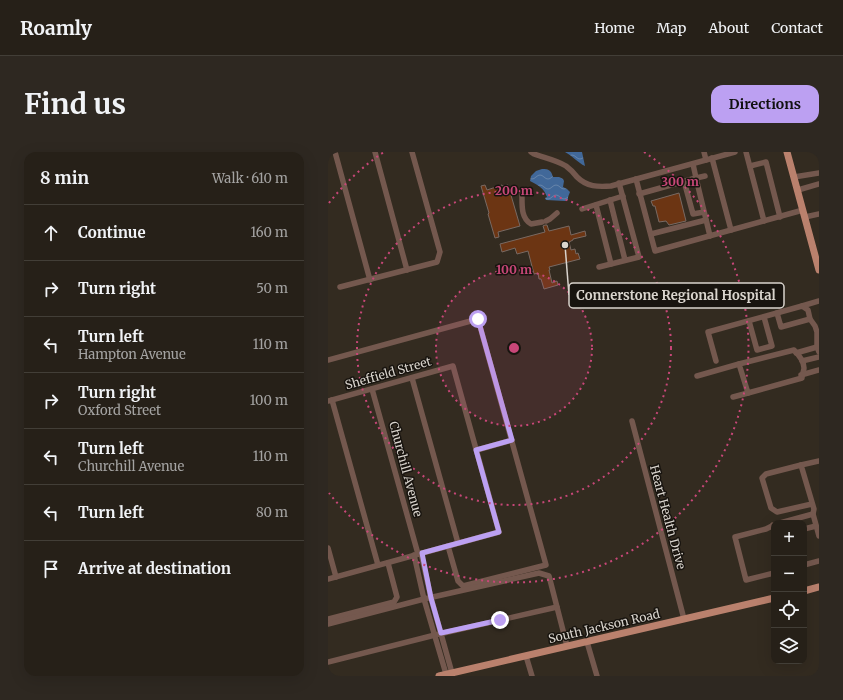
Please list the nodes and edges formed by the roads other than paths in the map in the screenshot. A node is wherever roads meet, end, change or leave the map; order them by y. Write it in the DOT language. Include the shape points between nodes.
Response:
graph roads {
  1 [pos="335,152"];
  2 [pos="375,152"];
  3 [pos="412,152"];
  4 [pos="531,152"];
  5 [pos="704,152"];
  6 [pos="735,152"];
  7 [pos="746,152"];
  8 [pos="787,152"];
  9 [pos="709,159"];
  10 [pos="692,164"];
  11 [pos="750,166"];
  12 [pos="819,172"];
  13 [pos="705,176"];
  14 [pos="794,176"];
  15 [pos="696,178"];
  16 [pos="636,179"];
  17 [pos="684,181"];
  18 [pos="619,183"];
  19 [pos="819,184"];
  20 [pos="798,190"];
  21 [pos="639,194"];
  22 [pos="522,196"];
  23 [pos="623,196"];
  24 [pos="610,200"];
  25 [pos="596,204"];
  26 [pos="582,209"];
  27 [pos="704,212"];
  28 [pos="557,213"];
  29 [pos="804,214"];
  30 [pos="819,214"];
  31 [pos="780,217"];
  32 [pos="706,220"];
  33 [pos="764,221"];
  34 [pos="731,230"];
  35 [pos="650,234"];
  36 [pos="710,236"];
  37 [pos="625,260"];
  38 [pos="611,264"];
  39 [pos="599,267"];
  40 [pos="407,270"];
  41 [pos="819,270"];
  42 [pos="370,280"];
  43 [pos="340,287"];
  44 [pos="819,301"];
  45 [pos="802,306"];
  46 [pos="777,313"];
  47 [pos="764,316"];
  48 [pos="810,319"];
  49 [pos="749,321"];
  50 [pos="818,350"];
  51 [pos="796,353"];
  52 [pos="819,356"];
  53 [pos="328,360"];
  54 [pos="716,361"];
  55 [pos="802,361"];
  56 [pos="739,364"];
  57 [pos="819,370"];
  58 [pos="697,376"];
  59 [pos="801,376"];
  60 [pos="412,378"];
  61 [pos="372,389"];
  62 [pos="748,393"];
  63 [pos="733,398"];
  64 [pos="330,401"];
  65 [pos="632,421"];
  66 [pos="512,440"];
  67 [pos="476,450"];
  68 [pos="819,461"];
  69 [pos="801,465"];
  70 [pos="812,504"];
  71 [pos="794,508"];
  72 [pos="815,512"];
  73 [pos="796,519"];
  74 [pos="792,520"];
  75 [pos="816,526"];
  76 [pos="771,528"];
  77 [pos="807,528"];
  78 [pos="819,536"];
  79 [pos="458,543"];
  80 [pos="448,546"];
  81 [pos="328,548"];
  82 [pos="418,554"];
  83 [pos="819,561"];
  84 [pos="388,563"];
  85 [pos="807,564"];
  86 [pos="378,565"];
  87 [pos="771,574"];
  88 [pos="336,577"];
  89 [pos="328,579"];
  90 [pos="819,587"];
  91 [pos="807,590"];
  92 [pos="431,598"];
  93 [pos="424,599"];
  94 [pos="771,599"];
  95 [pos="557,607"];
  96 [pos="328,619"];
  97 [pos="684,619"];
  98 [pos="328,624"];
  99 [pos="438,634"];
  100 [pos="587,642"];
  101 [pos="567,646"];
  102 [pos="526,656"];
  103 [pos="328,662"];
  104 [pos="446,674"];
  105 [pos="532,676"];
  106 [pos="597,676"];
  1 -- 42 [label="street"];
  2 -- 40 [label="street"];
  3 -- 40 [label="street" via="440,252 437,262"];
  4 -- 18 [label="street" via="558,161 590,186 601,187"];
  5 -- 9 [label="street"];
  6 -- 9 [label="street"];
  7 -- 11 [label="street"];
  8 -- 14 [label="main road"];
  9 -- 10 [label="street"];
  9 -- 34 [label="street"];
  10 -- 15 [label="street"];
  10 -- 16 [label="street"];
  11 -- 31 [label="street" via="766,162"];
  11 -- 33 [label="street"];
  12 -- 14 [label="street"];
  13 -- 15 [label="street"];
  14 -- 20 [label="main road"];
  15 -- 17 [label="street"];
  15 -- 27 [label="street"];
  16 -- 18 [label="street"];
  16 -- 21 [label="street"];
  17 -- 21 [label="street"];
  17 -- 27 [label="street" via="693,214"];
  18 -- 23 [label="street"];
  19 -- 20 [label="street"];
  20 -- 29 [label="main road"];
  21 -- 35 [label="street"];
  22 -- 28 [label="street" via="523,214 526,221 531,224 550,219"];
  23 -- 24 [label="street"];
  23 -- 37 [label="street" via="639,257"];
  24 -- 25 [label="street"];
  24 -- 37 [label="street"];
  25 -- 26 [label="street"];
  25 -- 38 [label="street"];
  27 -- 32 [label="street"];
  29 -- 30 [label="street"];
  29 -- 31 [label="street"];
  29 -- 41 [label="main road"];
  31 -- 33 [label="street"];
  32 -- 35 [label="street"];
  32 -- 36 [label="street"];
  33 -- 34 [label="street"];
  34 -- 36 [label="street"];
  35 -- 36 [label="street" via="655,251"];
  37 -- 38 [label="street"];
  38 -- 39 [label="street"];
  40 -- 42 [label="street"];
  42 -- 43 [label="street"];
  44 -- 45 [label="street"];
  45 -- 46 [label="street"];
  45 -- 48 [label="street" via="808,310"];
  46 -- 47 [label="street"];
  46 -- 48 [label="street" via="781,327"];
  47 -- 49 [label="street"];
  47 -- 49 [label="street" via="772,346 757,350"];
  48 -- 50 [label="street" via="817,332"];
  49 -- 54 [label="street" via="708,332"];
  50 -- 51 [label="street"];
  51 -- 55 [label="street"];
  51 -- 56 [label="street" via="794,350"];
  52 -- 55 [label="street"];
  53 -- 66 [label="street" via="478,319"];
  55 -- 59 [label="street" via="804,368"];
  56 -- 58 [label="street"];
  56 -- 62 [label="street"];
  57 -- 59 [label="street"];
  59 -- 62 [label="street" via="802,378"];
  60 -- 61 [label="street, Sheffield Street"];
  60 -- 67 [label="street, Sheffield Street" via="453,366"];
  60 -- 79 [label="street"];
  61 -- 64 [label="street, Sheffield Street"];
  61 -- 82 [label="street, Churchill Avenue"];
  62 -- 63 [label="street"];
  64 -- 86 [label="street"];
  65 -- 97 [label="street, Heart Health Drive"];
  66 -- 67 [label="street"];
  66 -- 80 [label="street" via="546,565 464,586 458,582"];
  67 -- 79 [label="street" via="499,532"];
  68 -- 69 [label="street"];
  69 -- 70 [label="street"];
  69 -- 71 [label="street" via="766,474 762,478 771,508 777,512"];
  70 -- 71 [label="street"];
  70 -- 72 [label="street"];
  71 -- 73 [label="street"];
  72 -- 73 [label="street"];
  72 -- 75 [label="street"];
  73 -- 74 [label="street"];
  75 -- 77 [label="street"];
  75 -- 78 [label="street"];
  76 -- 87 [label="street" via="735,537 746,580"];
  79 -- 80 [label="street"];
  80 -- 82 [label="street"];
  81 -- 88 [label="street"];
  82 -- 84 [label="street"];
  82 -- 92 [label="street, Churchill Avenue"];
  82 -- 93 [label="street, Churchill Avenue"];
  83 -- 85 [label="street"];
  84 -- 86 [label="street"];
  84 -- 96 [label="street" via="397,598 394,602"];
  86 -- 88 [label="street"];
  88 -- 89 [label="street"];
  90 -- 91 [label="main road"];
  92 -- 93 [label="street"];
  92 -- 95 [label="street" via="539,573 549,576"];
  92 -- 99 [label="street, Churchill Avenue"];
  93 -- 98 [label="street"];
  93 -- 99 [label="street, Churchill Avenue"];
  94 -- 97 [label="main road, South Jackson Road"];
  95 -- 99 [label="street"];
  95 -- 101 [label="street"];
  97 -- 100 [label="main road, South Jackson Road"];
  99 -- 103 [label="street"];
  99 -- 104 [label="street, Churchill Avenue"];
  100 -- 101 [label="main road, South Jackson Road"];
  100 -- 106 [label="street"];
  101 -- 102 [label="main road, South Jackson Road"];
  102 -- 104 [label="main road, South Jackson Road"];
  102 -- 105 [label="street"];
}
